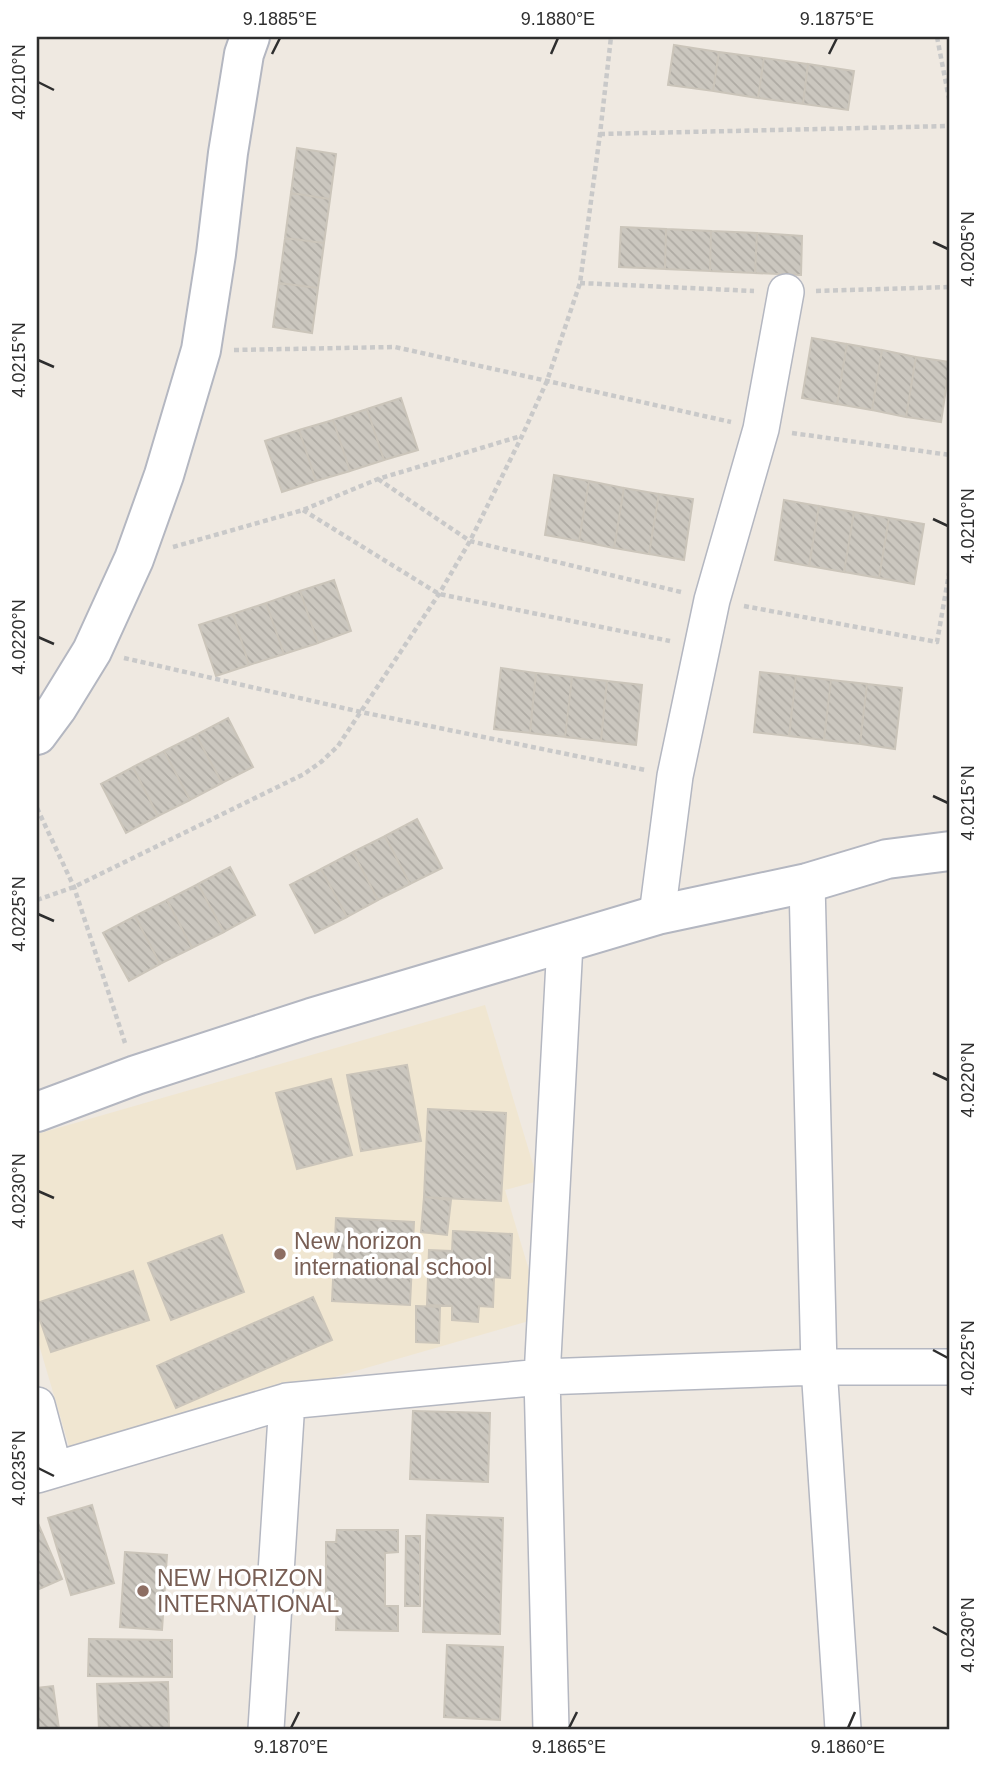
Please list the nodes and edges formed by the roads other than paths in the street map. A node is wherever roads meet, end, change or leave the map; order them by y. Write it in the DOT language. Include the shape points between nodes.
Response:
graph roads {
  1 [pos="250,37"];
  2 [pos="786,292"];
  3 [pos="37,736"];
  4 [pos="950,851"];
  5 [pos="807,883"];
  6 [pos="657,915"];
  7 [pos="565,943"];
  8 [pos="37,1112"];
  9 [pos="819,1367"];
  10 [pos="950,1367"];
  11 [pos="542,1377"];
  12 [pos="287,1401"];
  13 [pos="37,1405"];
  14 [pos="46,1472"];
  15 [pos="266,1729"];
  16 [pos="551,1729"];
  17 [pos="844,1729"];
  1 -- 3 [label="street" via="228,153 201,350 164,475 134,559 92,651"];
  2 -- 6 [label="street" via="761,429 712,600 675,776"];
  4 -- 5 [label="street" via="887,859"];
  5 -- 6 [label="street"];
  5 -- 9 [label="street"];
  6 -- 7 [label="street"];
  7 -- 8 [label="street" via="311,1018"];
  7 -- 11 [label="street"];
  9 -- 10 [label="street"];
  9 -- 11 [label="street"];
  9 -- 17 [label="street"];
  11 -- 12 [label="street"];
  11 -- 16 [label="street"];
  12 -- 14 [label="street"];
  12 -- 15 [label="street"];
  13 -- 14 [label="street"];
}
